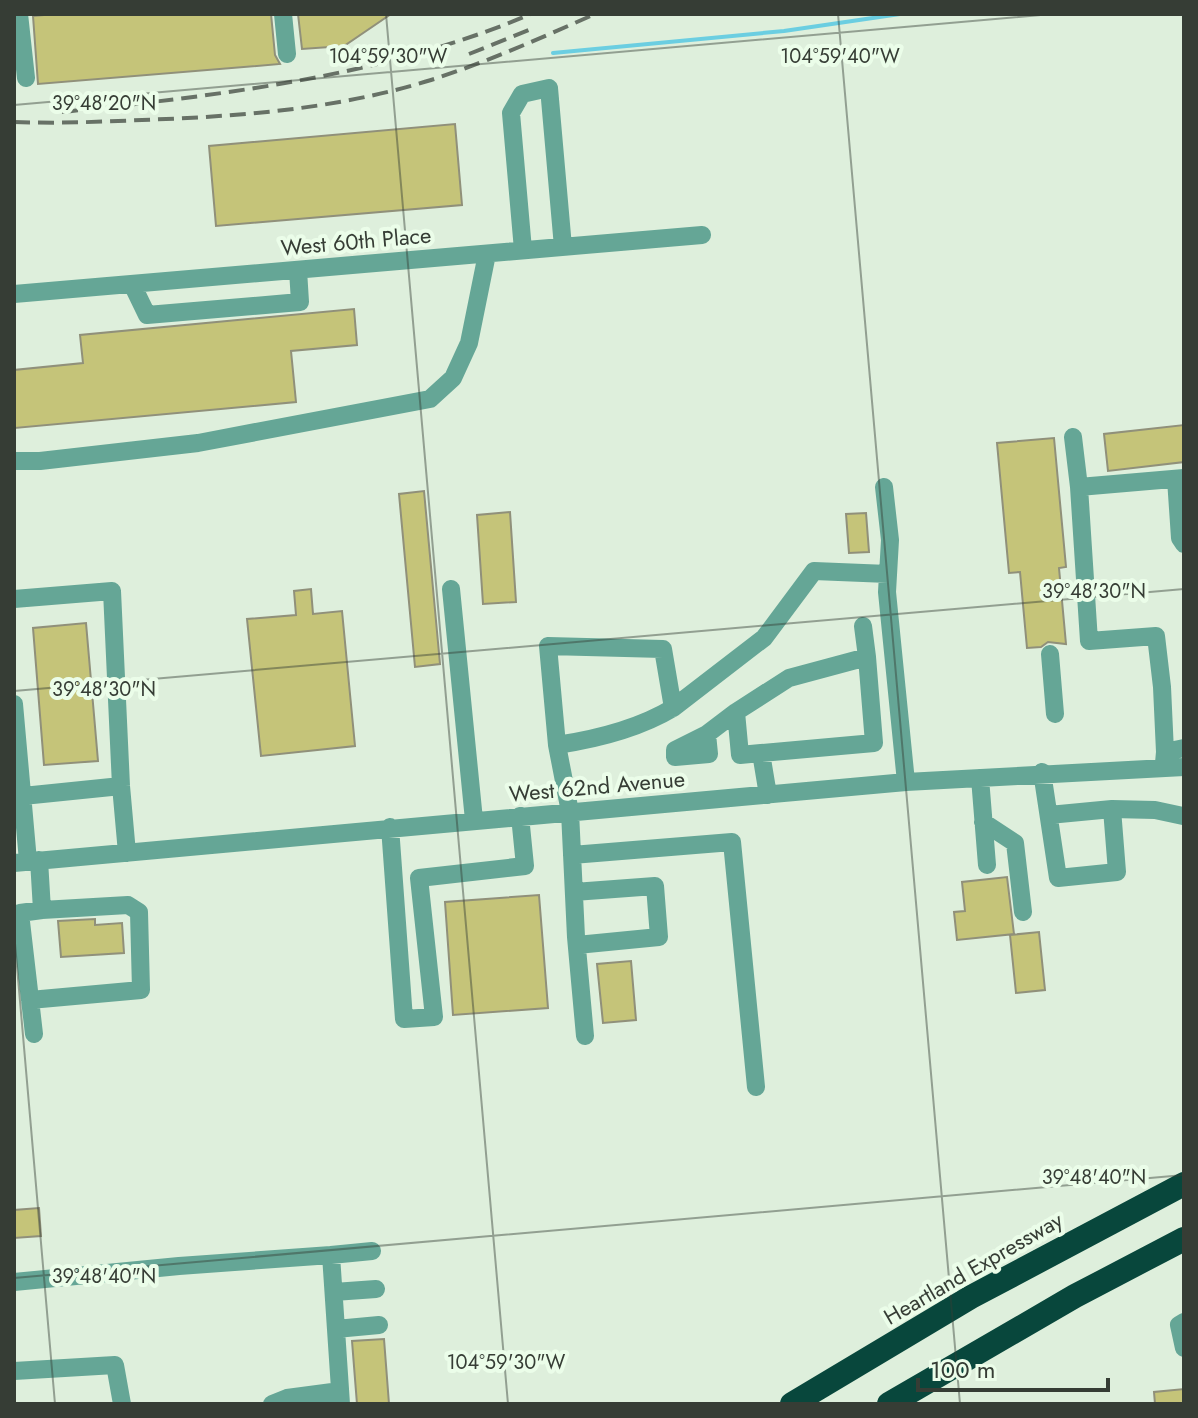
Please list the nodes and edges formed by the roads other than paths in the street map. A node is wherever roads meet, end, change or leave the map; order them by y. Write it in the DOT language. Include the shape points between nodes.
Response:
graph roads {
  1 [pos="19,14"];
  2 [pos="283,14"];
  3 [pos="287,54"];
  4 [pos="26,78"];
  5 [pos="702,235"];
  6 [pos="563,247"];
  7 [pos="523,250"];
  8 [pos="487,254"];
  9 [pos="298,270"];
  10 [pos="132,284"];
  11 [pos="14,294"];
  12 [pos="1073,437"];
  13 [pos="14,461"];
  14 [pos="1180,479"];
  15 [pos="884,487"];
  16 [pos="1079,487"];
  17 [pos="1184,544"];
  18 [pos="888,574"];
  19 [pos="451,589"];
  20 [pos="14,599"];
  21 [pos="863,626"];
  22 [pos="1050,654"];
  23 [pos="867,657"];
  24 [pos="869,688"];
  25 [pos="14,704"];
  26 [pos="673,708"];
  27 [pos="736,712"];
  28 [pos="900,714"];
  29 [pos="1055,714"];
  30 [pos="707,734"];
  31 [pos="557,745"];
  32 [pos="1184,748"];
  33 [pos="761,753"];
  34 [pos="1164,759"];
  35 [pos="1184,767"];
  36 [pos="1042,772"];
  37 [pos="980,778"];
  38 [pos="906,782"];
  39 [pos="121,786"];
  40 [pos="768,795"];
  41 [pos="23,796"];
  42 [pos="1112,809"];
  43 [pos="570,812"];
  44 [pos="1049,815"];
  45 [pos="520,816"];
  46 [pos="1183,816"];
  47 [pos="474,820"];
  48 [pos="983,822"];
  49 [pos="390,827"];
  50 [pos="127,853"];
  51 [pos="572,855"];
  52 [pos="27,861"];
  53 [pos="987,865"];
  54 [pos="419,878"];
  55 [pos="394,880"];
  56 [pos="574,892"];
  57 [pos="42,910"];
  58 [pos="1023,912"];
  59 [pos="577,945"];
  60 [pos="30,1000"];
  61 [pos="34,1034"];
  62 [pos="585,1036"];
  63 [pos="756,1087"];
  64 [pos="1184,1184"];
  65 [pos="1184,1239"];
  66 [pos="372,1251"];
  67 [pos="331,1255"];
  68 [pos="14,1282"];
  69 [pos="376,1289"];
  70 [pos="334,1292"];
  71 [pos="1184,1322"];
  72 [pos="379,1325"];
  73 [pos="336,1329"];
  74 [pos="1184,1348"];
  75 [pos="14,1371"];
  76 [pos="340,1398"];
  77 [pos="122,1404"];
  78 [pos="272,1404"];
  79 [pos="792,1404"];
  80 [pos="889,1404"];
  1 -- 4 [label="street"];
  2 -- 3 [label="street"];
  5 -- 6 [label="street, West 60th Place"];
  6 -- 7 [label="street, West 60th Place"];
  6 -- 7 [label="street" via="549,88 522,94 511,113"];
  7 -- 8 [label="street, West 60th Place"];
  8 -- 9 [label="street, West 60th Place"];
  8 -- 13 [label="street" via="469,343 453,378 430,399 198,443"];
  9 -- 10 [label="street, West 60th Place"];
  9 -- 10 [label="street" via="300,302 147,315"];
  10 -- 11 [label="street, West 60th Place"];
  12 -- 16 [label="street"];
  14 -- 16 [label="street"];
  14 -- 17 [label="street"];
  15 -- 18 [label="street"];
  16 -- 34 [label="street" via="1089,641 1156,636"];
  18 -- 26 [label="street" via="814,571 764,638"];
  18 -- 28 [label="street"];
  19 -- 47 [label="street"];
  20 -- 39 [label="street" via="112,591"];
  21 -- 23 [label="street"];
  22 -- 29 [label="street"];
  23 -- 24 [label="street"];
  23 -- 27 [label="street" via="789,678"];
  24 -- 28 [label="street"];
  24 -- 33 [label="street" via="874,743"];
  25 -- 41 [label="street"];
  26 -- 31 [label="street" via="609,734"];
  26 -- 31 [label="street" via="663,649 548,646"];
  27 -- 30 [label="street"];
  27 -- 33 [label="street" via="740,755"];
  28 -- 38 [label="street"];
  31 -- 43 [label="street"];
  32 -- 34 [label="street"];
  33 -- 40 [label="street"];
  34 -- 35 [label="street, West 62nd Avenue"];
  34 -- 36 [label="street, West 62nd Avenue"];
  36 -- 37 [label="street, West 62nd Avenue"];
  36 -- 44 [label="street"];
  37 -- 38 [label="street, West 62nd Avenue"];
  37 -- 48 [label="street"];
  38 -- 40 [label="street, West 62nd Avenue"];
  39 -- 41 [label="street"];
  39 -- 50 [label="street"];
  40 -- 43 [label="street, West 62nd Avenue"];
  41 -- 52 [label="street"];
  42 -- 44 [label="street"];
  42 -- 44 [label="street" via="1117,872 1058,878"];
  42 -- 46 [label="street"];
  43 -- 45 [label="street, West 62nd Avenue"];
  43 -- 51 [label="street"];
  45 -- 47 [label="street, West 62nd Avenue"];
  45 -- 54 [label="street" via="525,866"];
  47 -- 49 [label="street, West 62nd Avenue"];
  48 -- 53 [label="street"];
  48 -- 58 [label="street" via="1015,843"];
  49 -- 50 [label="street, West 62nd Avenue"];
  49 -- 55 [label="street"];
  50 -- 52 [label="street, West 62nd Avenue"];
  51 -- 56 [label="street"];
  51 -- 63 [label="street" via="732,842"];
  52 -- 57 [label="street"];
  54 -- 55 [label="street"];
  54 -- 55 [label="street" via="434,1017 404,1019"];
  56 -- 59 [label="street"];
  56 -- 59 [label="street" via="655,886 659,937"];
  57 -- 60 [label="street" via="20,913"];
  57 -- 60 [label="street" via="128,905 139,912 141,990"];
  59 -- 62 [label="street"];
  60 -- 61 [label="street"];
  64 -- 79 [label="highway, Heartland Expressway" via="971,1297"];
  65 -- 80 [label="highway"];
  66 -- 67 [label="street"];
  67 -- 68 [label="street"];
  67 -- 70 [label="street"];
  69 -- 70 [label="street"];
  70 -- 73 [label="street"];
  71 -- 74 [label="street" via="1179,1325"];
  72 -- 73 [label="street"];
  73 -- 76 [label="street"];
  75 -- 77 [label="street" via="115,1365"];
  76 -- 78 [label="street" via="287,1398"];
}
